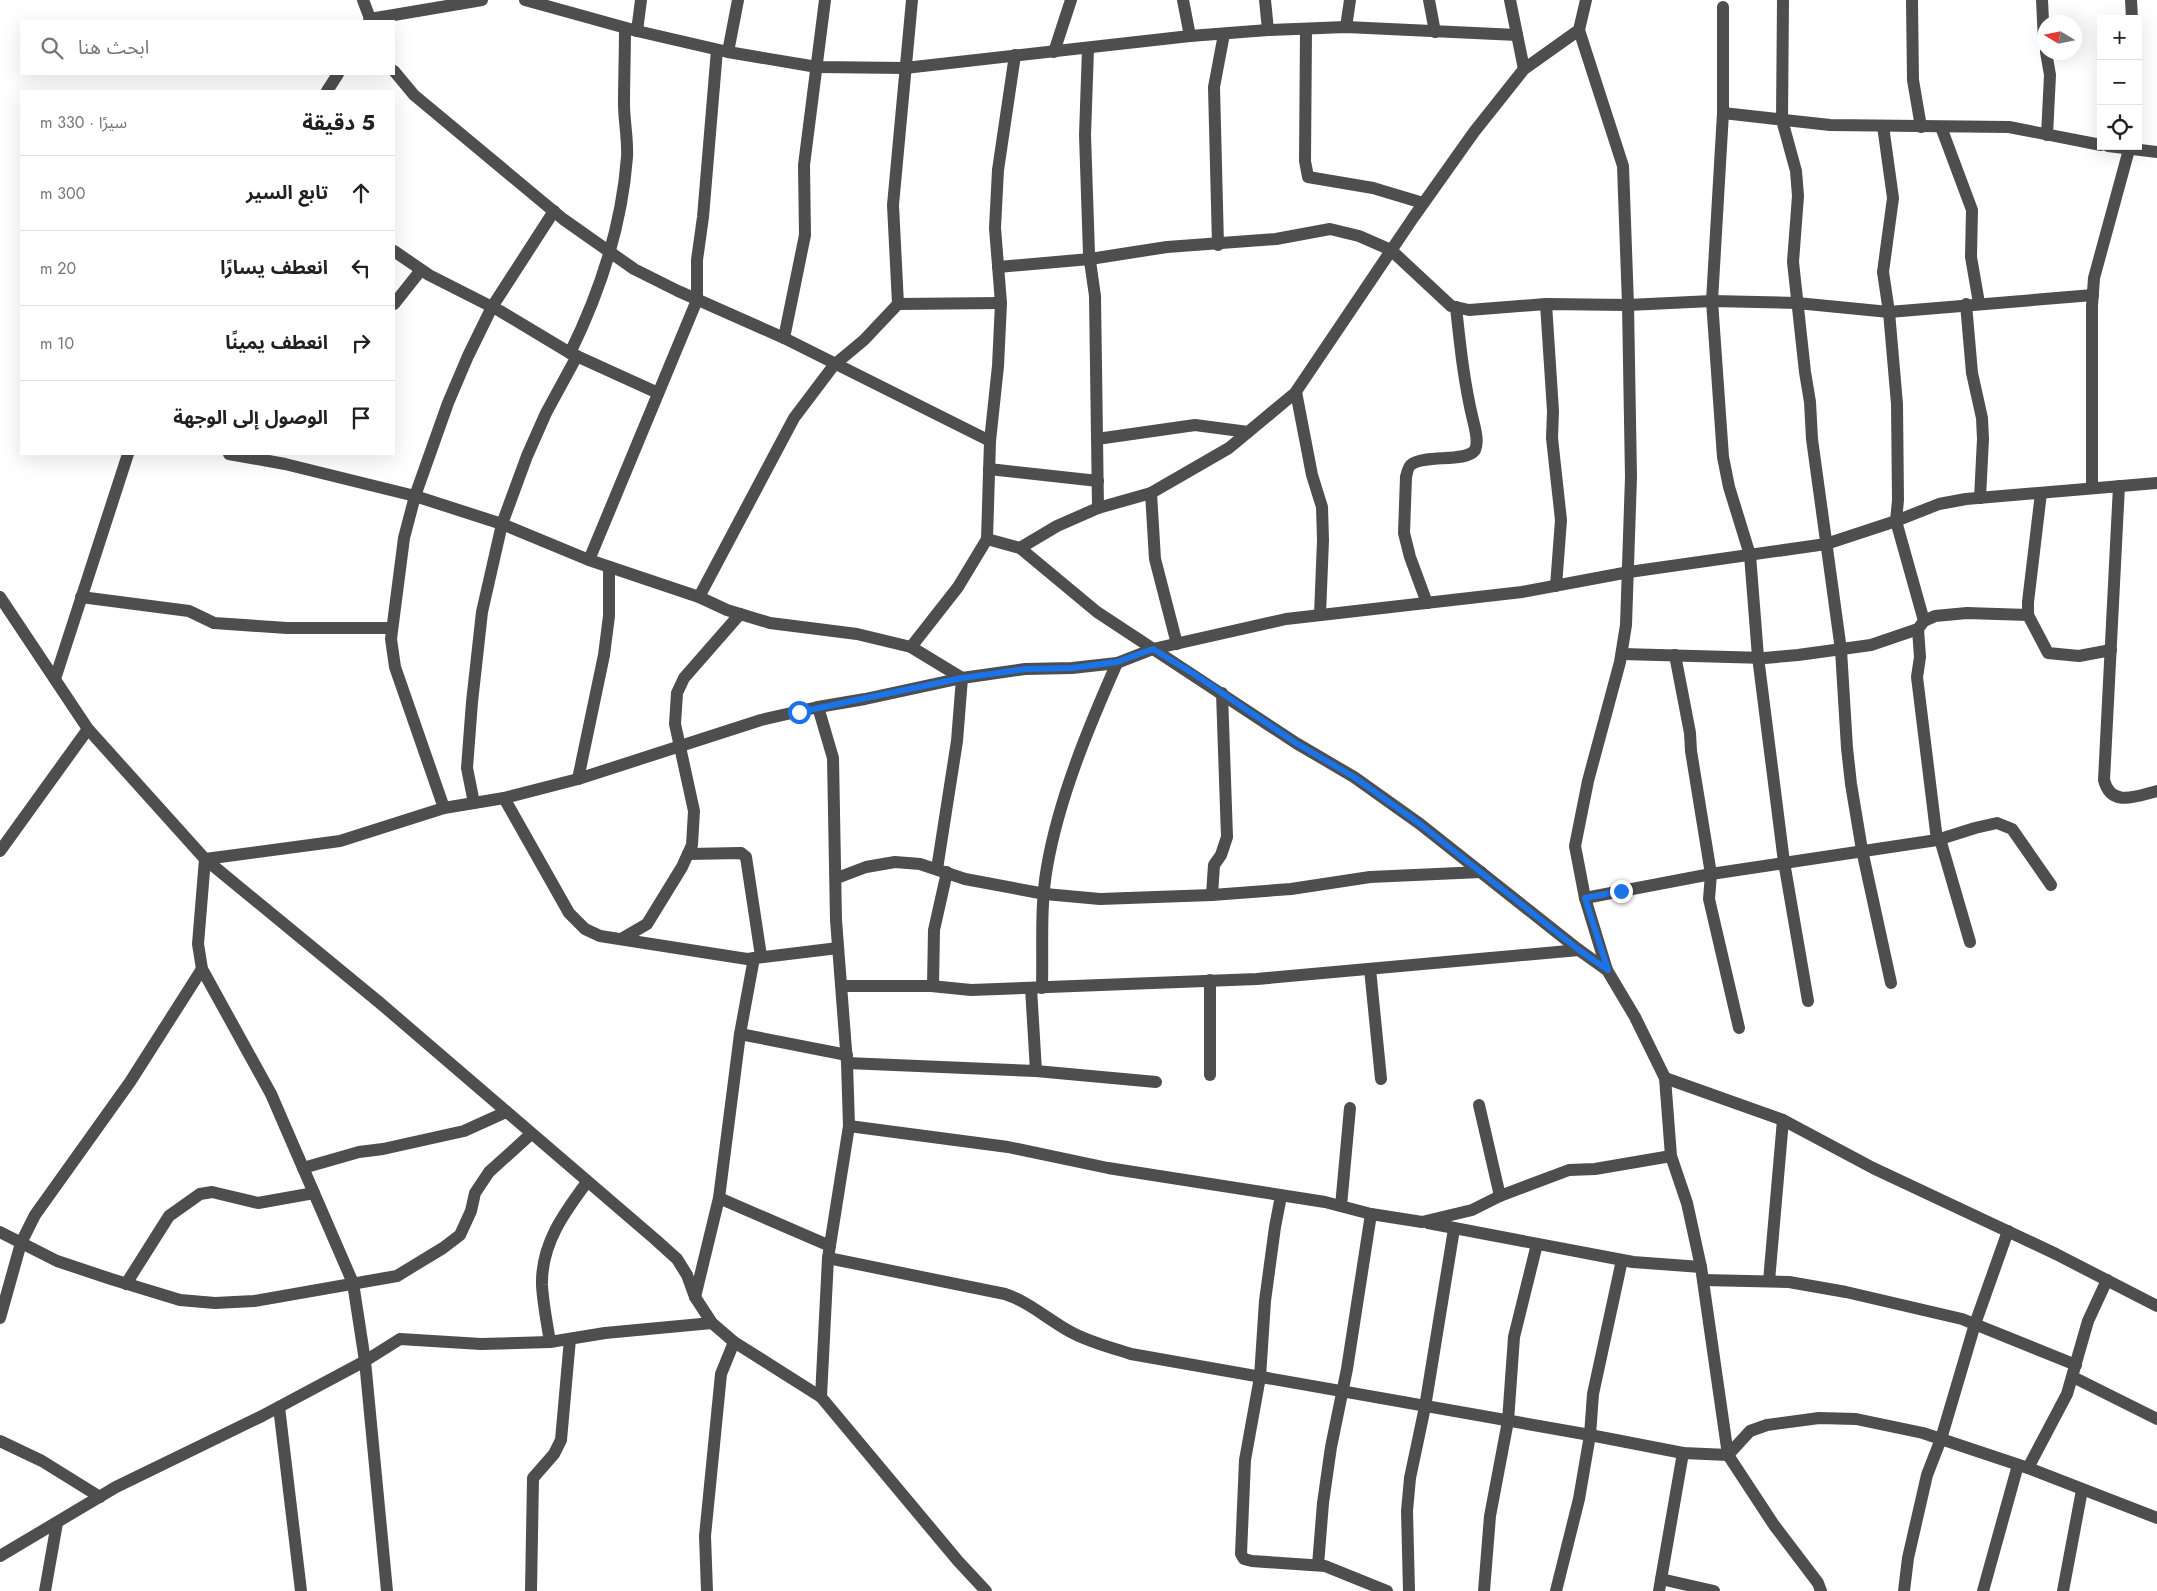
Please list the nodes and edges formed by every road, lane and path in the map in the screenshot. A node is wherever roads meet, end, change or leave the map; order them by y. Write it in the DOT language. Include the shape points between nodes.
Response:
graph roads {
  1 [pos="363,0"];
  2 [pos="482,0"];
  3 [pos="525,0"];
  4 [pos="641,0"];
  5 [pos="738,0"];
  6 [pos="825,0"];
  7 [pos="912,0"];
  8 [pos="1071,0"];
  9 [pos="1183,0"];
  10 [pos="1265,0"];
  11 [pos="1350,0"];
  12 [pos="1429,0"];
  13 [pos="1510,0"];
  14 [pos="1586,0"];
  15 [pos="1783,0"];
  16 [pos="1912,0"];
  17 [pos="2042,0"];
  18 [pos="2131,0"];
  19 [pos="1723,7"];
  20 [pos="2043,15"];
  21 [pos="2132,15"];
  22 [pos="370,20"];
  23 [pos="1346,27"];
  24 [pos="1306,29"];
  25 [pos="631,30"];
  26 [pos="1268,30"];
  27 [pos="1579,30"];
  28 [pos="1435,32"];
  29 [pos="1224,34"];
  30 [pos="1517,35"];
  31 [pos="1190,36"];
  32 [pos="1088,49"];
  33 [pos="723,51"];
  34 [pos="1054,52"];
  35 [pos="1015,55"];
  36 [pos="2047,60"];
  37 [pos="817,68"];
  38 [pos="905,68"];
  39 [pos="1524,69"];
  40 [pos="395,72"];
  41 [pos="337,75"];
  42 [pos="328,90"];
  43 [pos="1723,113"];
  44 [pos="1782,120"];
  45 [pos="1883,126"];
  46 [pos="1921,127"];
  47 [pos="1941,127"];
  48 [pos="2047,135"];
  49 [pos="2097,144"];
  50 [pos="2129,150"];
  51 [pos="2142,150"];
  52 [pos="2157,152"];
  53 [pos="1423,203"];
  54 [pos="554,211"];
  55 [pos="1218,245"];
  56 [pos="1391,250"];
  57 [pos="610,251"];
  58 [pos="395,253"];
  59 [pos="1090,259"];
  60 [pos="998,267"];
  61 [pos="421,270"];
  62 [pos="2093,295"];
  63 [pos="697,300"];
  64 [pos="1712,301"];
  65 [pos="395,303"];
  66 [pos="1001,303"];
  67 [pos="1797,303"];
  68 [pos="898,304"];
  69 [pos="1546,304"];
  70 [pos="1973,304"];
  71 [pos="1628,305"];
  72 [pos="492,307"];
  73 [pos="1456,307"];
  74 [pos="1889,312"];
  75 [pos="784,338"];
  76 [pos="574,354"];
  77 [pos="834,365"];
  78 [pos="1296,392"];
  79 [pos="658,393"];
  80 [pos="1248,432"];
  81 [pos="1097,439"];
  82 [pos="990,441"];
  83 [pos="128,455"];
  84 [pos="235,455"];
  85 [pos="989,469"];
  86 [pos="1098,481"];
  87 [pos="2157,483"];
  88 [pos="2119,486"];
  89 [pos="2092,488"];
  90 [pos="1151,493"];
  91 [pos="2041,493"];
  92 [pos="415,496"];
  93 [pos="1980,498"];
  94 [pos="1098,508"];
  95 [pos="1896,521"];
  96 [pos="502,524"];
  97 [pos="987,539"];
  98 [pos="1826,544"];
  99 [pos="1020,548"];
  100 [pos="1750,555"];
  101 [pos="589,560"];
  102 [pos="609,567"];
  103 [pos="1629,572"];
  104 [pos="1556,586"];
  105 [pos="0,597"];
  106 [pos="81,597"];
  107 [pos="699,598"];
  108 [pos="1427,603"];
  109 [pos="740,614"];
  110 [pos="1320,615"];
  111 [pos="2028,615"];
  112 [pos="1921,625"];
  113 [pos="392,628"];
  114 [pos="1176,644"];
  115 [pos="911,647"];
  116 [pos="1153,649"];
  117 [pos="1841,650"];
  118 [pos="2111,650"];
  119 [pos="1622,654"];
  120 [pos="1675,655"];
  121 [pos="1758,657"];
  122 [pos="1117,662"];
  123 [pos="962,678"];
  124 [pos="55,679"];
  125 [pos="1222,693"];
  126 [pos="818,707"];
  127 [pos="88,730"];
  128 [pos="679,746"];
  129 [pos="578,779"];
  130 [pos="2157,791"];
  131 [pos="504,798"];
  132 [pos="474,803"];
  133 [pos="444,808"];
  134 [pos="1939,840"];
  135 [pos="1862,850"];
  136 [pos="0,851"];
  137 [pos="688,854"];
  138 [pos="205,859"];
  139 [pos="1784,862"];
  140 [pos="942,871"];
  141 [pos="1481,872"];
  142 [pos="1711,874"];
  143 [pos="837,878"];
  144 [pos="2050,885"];
  145 [pos="1045,894"];
  146 [pos="1212,895"];
  147 [pos="1585,898"];
  148 [pos="622,938"];
  149 [pos="1970,942"];
  150 [pos="838,948"];
  151 [pos="1579,950"];
  152 [pos="758,957"];
  153 [pos="1370,968"];
  154 [pos="202,969"];
  155 [pos="1608,970"];
  156 [pos="1210,980"];
  157 [pos="1891,983"];
  158 [pos="842,986"];
  159 [pos="934,986"];
  160 [pos="1037,988"];
  161 [pos="1808,1001"];
  162 [pos="1739,1028"];
  163 [pos="740,1034"];
  164 [pos="847,1059"];
  165 [pos="1036,1071"];
  166 [pos="1210,1075"];
  167 [pos="1665,1078"];
  168 [pos="1381,1079"];
  169 [pos="1156,1082"];
  170 [pos="1478,1105"];
  171 [pos="1350,1108"];
  172 [pos="506,1112"];
  173 [pos="1783,1120"];
  174 [pos="850,1126"];
  175 [pos="531,1134"];
  176 [pos="1671,1156"];
  177 [pos="303,1168"];
  178 [pos="587,1182"];
  179 [pos="314,1193"];
  180 [pos="1282,1196"];
  181 [pos="1500,1196"];
  182 [pos="719,1198"];
  183 [pos="1341,1206"];
  184 [pos="1371,1214"];
  185 [pos="1422,1222"];
  186 [pos="1454,1228"];
  187 [pos="2008,1231"];
  188 [pos="0,1232"];
  189 [pos="21,1243"];
  190 [pos="1537,1244"];
  191 [pos="829,1252"];
  192 [pos="1622,1260"];
  193 [pos="1701,1267"];
  194 [pos="1704,1280"];
  195 [pos="2108,1280"];
  196 [pos="1769,1281"];
  197 [pos="353,1283"];
  198 [pos="126,1284"];
  199 [pos="695,1297"];
  200 [pos="2157,1306"];
  201 [pos="0,1318"];
  202 [pos="712,1323"];
  203 [pos="1975,1324"];
  204 [pos="570,1339"];
  205 [pos="550,1342"];
  206 [pos="734,1342"];
  207 [pos="365,1361"];
  208 [pos="2074,1371"];
  209 [pos="1260,1377"];
  210 [pos="1341,1392"];
  211 [pos="821,1398"];
  212 [pos="279,1407"];
  213 [pos="1425,1407"];
  214 [pos="2157,1419"];
  215 [pos="1508,1421"];
  216 [pos="1590,1435"];
  217 [pos="1941,1439"];
  218 [pos="0,1441"];
  219 [pos="1684,1453"];
  220 [pos="1728,1454"];
  221 [pos="2023,1467"];
  222 [pos="2082,1490"];
  223 [pos="100,1497"];
  224 [pos="2157,1518"];
  225 [pos="57,1523"];
  226 [pos="0,1556"];
  227 [pos="1318,1566"];
  228 [pos="1660,1585"];
  229 [pos="45,1591"];
  230 [pos="302,1591"];
  231 [pos="387,1591"];
  232 [pos="531,1591"];
  233 [pos="707,1591"];
  234 [pos="986,1591"];
  235 [pos="1387,1591"];
  236 [pos="1409,1591"];
  237 [pos="1484,1591"];
  238 [pos="1556,1591"];
  239 [pos="1714,1591"];
  240 [pos="1821,1591"];
  241 [pos="1904,1591"];
  242 [pos="1983,1591"];
  243 [pos="2063,1591"];
  1 -- 22 [label="street"];
  2 -- 22 [label="street"];
  3 -- 25 [label="street"];
  4 -- 25 [label="street"];
  5 -- 33 [label="street"];
  6 -- 37 [label="street"];
  7 -- 38 [label="street"];
  8 -- 34 [label="street"];
  9 -- 31 [label="street"];
  10 -- 26 [label="street"];
  11 -- 23 [label="street"];
  12 -- 28 [label="street"];
  13 -- 30 [label="street"];
  14 -- 27 [label="street"];
  15 -- 44 [label="street"];
  16 -- 46 [label="street" via="1913,80"];
  17 -- 20 [label="street"];
  18 -- 21 [label="street"];
  19 -- 43 [label="street"];
  23 -- 24 [label="street"];
  23 -- 28 [label="street"];
  24 -- 26 [label="street"];
  24 -- 53 [label="street" via="1305,160 1308,177 1374,188"];
  25 -- 33 [label="street"];
  25 -- 57 [label="street" via="624,104 627,155"];
  26 -- 29 [label="street"];
  27 -- 39 [label="street"];
  27 -- 71 [label="street" via="1622,166"];
  28 -- 30 [label="street"];
  29 -- 31 [label="street"];
  29 -- 55 [label="street" via="1214,87"];
  30 -- 39 [label="street"];
  31 -- 32 [label="street"];
  32 -- 34 [label="street"];
  32 -- 59 [label="street" via="1085,135"];
  33 -- 37 [label="street"];
  33 -- 63 [label="street" via="697,260"];
  34 -- 35 [label="street"];
  35 -- 38 [label="street"];
  35 -- 60 [label="street" via="998,170 995,228"];
  36 -- 48 [label="street" via="2050,75"];
  37 -- 38 [label="street"];
  37 -- 75 [label="street" via="804,165 805,235"];
  38 -- 68 [label="street" via="892,205"];
  39 -- 53 [label="street"];
  40 -- 54 [label="street" via="414,95"];
  41 -- 42 [label="street"];
  43 -- 44 [label="street"];
  43 -- 64 [label="street"];
  44 -- 45 [label="street"];
  44 -- 67 [label="street" via="1797,179 1793,255"];
  45 -- 46 [label="street"];
  45 -- 74 [label="street" via="1893,198 1883,272"];
  46 -- 47 [label="street"];
  47 -- 48 [label="street" via="2009,127"];
  47 -- 70 [label="street" via="1972,210"];
  48 -- 49 [label="street"];
  50 -- 62 [label="street" via="2094,278"];
  51 -- 52 [label="street"];
  53 -- 56 [label="street"];
  54 -- 57 [label="street"];
  54 -- 72 [label="street"];
  55 -- 56 [label="street" via="1330,229 1360,236"];
  55 -- 59 [label="street" via="1167,247"];
  56 -- 73 [label="street" via="1451,306"];
  56 -- 78 [label="street"];
  57 -- 63 [label="street" via="634,269"];
  57 -- 76 [label="street"];
  58 -- 61 [label="street"];
  59 -- 60 [label="street"];
  59 -- 81 [label="street" via="1094,296"];
  60 -- 66 [label="street"];
  61 -- 65 [label="street"];
  61 -- 72 [label="street"];
  62 -- 70 [label="street"];
  62 -- 89 [label="street"];
  63 -- 75 [label="street"];
  63 -- 79 [label="street"];
  64 -- 67 [label="street"];
  64 -- 71 [label="street"];
  64 -- 100 [label="street" via="1726,474"];
  66 -- 68 [label="street"];
  66 -- 82 [label="street"];
  67 -- 74 [label="street"];
  67 -- 98 [label="street"];
  68 -- 77 [label="street" via="864,340"];
  69 -- 71 [label="street"];
  69 -- 73 [label="street" via="1469,310"];
  69 -- 104 [label="street" via="1552,438 1561,520"];
  70 -- 74 [label="street"];
  70 -- 93 [label="street" via="1972,373 1982,425"];
  71 -- 103 [label="street"];
  72 -- 76 [label="street"];
  72 -- 92 [label="street" via="448,403"];
  73 -- 108 [label="street" via="1476,445 1468,456 1413,463 1406,477 1404,533"];
  74 -- 95 [label="street" via="1897,404"];
  75 -- 77 [label="street"];
  76 -- 79 [label="street"];
  76 -- 96 [label="street" via="527,456"];
  77 -- 82 [label="street"];
  77 -- 107 [label="street" via="794,418"];
  78 -- 80 [label="street"];
  78 -- 110 [label="street" via="1312,475 1322,507"];
  79 -- 101 [label="street"];
  80 -- 81 [label="street" via="1195,425"];
  80 -- 90 [label="street" via="1228,448"];
  81 -- 86 [label="street"];
  82 -- 85 [label="street"];
  83 -- 106 [label="street"];
  84 -- 92 [label="street"];
  85 -- 86 [label="street"];
  85 -- 97 [label="street"];
  86 -- 94 [label="street"];
  87 -- 88 [label="street"];
  88 -- 89 [label="street"];
  88 -- 118 [label="street"];
  89 -- 91 [label="street"];
  90 -- 94 [label="street"];
  90 -- 114 [label="street" via="1155,559"];
  91 -- 93 [label="street"];
  91 -- 111 [label="street"];
  92 -- 96 [label="street"];
  92 -- 113 [label="street" via="404,538"];
  93 -- 95 [label="street" via="1939,504"];
  94 -- 99 [label="street" via="1056,526"];
  95 -- 98 [label="street"];
  95 -- 112 [label="street"];
  96 -- 101 [label="street"];
  96 -- 132 [label="street" via="482,612 472,702 467,768"];
  97 -- 99 [label="street"];
  97 -- 115 [label="street" via="958,587"];
  98 -- 100 [label="street"];
  98 -- 117 [label="street"];
  99 -- 116 [label="street" via="1097,612"];
  100 -- 103 [label="street"];
  100 -- 121 [label="street"];
  101 -- 102 [label="street"];
  102 -- 107 [label="street"];
  102 -- 129 [label="street" via="609,616 604,655"];
  103 -- 104 [label="street"];
  103 -- 119 [label="street"];
  104 -- 108 [label="street"];
  105 -- 124 [label="street"];
  106 -- 113 [label="street" via="189,612 214,622 286,628"];
  106 -- 124 [label="street"];
  107 -- 109 [label="street"];
  108 -- 110 [label="street"];
  109 -- 115 [label="street" via="770,623 857,634"];
  109 -- 128 [label="street" via="684,678 675,709"];
  110 -- 114 [label="street" via="1286,619"];
  111 -- 112 [label="street" via="1967,613 1935,616"];
  111 -- 118 [label="street" via="2048,653 2079,656"];
  112 -- 117 [label="street" via="1871,645"];
  112 -- 134 [label="street" via="1917,677"];
  113 -- 133 [label="street" via="395,667"];
  114 -- 116 [label="street"];
  115 -- 123 [label="street"];
  116 -- 122 [label="street"];
  116 -- 125 [label="street"];
  117 -- 121 [label="street"];
  117 -- 135 [label="street" via="1847,748"];
  118 -- 130 [label="street" via="2106,790 2123,799"];
  119 -- 120 [label="street"];
  119 -- 147 [label="street" via="1588,781 1575,846"];
  120 -- 121 [label="street"];
  120 -- 142 [label="street"];
  121 -- 139 [label="street"];
  122 -- 123 [label="street"];
  122 -- 145 [label="street" via="1065,794 1048,860"];
  123 -- 126 [label="street"];
  123 -- 140 [label="street"];
  124 -- 127 [label="street"];
  125 -- 141 [label="street" via="1354,777"];
  125 -- 146 [label="street" via="1227,837 1214,866"];
  126 -- 128 [label="street" via="761,720"];
  126 -- 143 [label="street" via="833,758"];
  127 -- 136 [label="street"];
  127 -- 138 [label="street"];
  128 -- 129 [label="street"];
  128 -- 137 [label="street" via="694,812 692,845"];
  129 -- 131 [label="street"];
  131 -- 132 [label="street"];
  131 -- 148 [label="street" via="569,913 585,929 600,936"];
  132 -- 133 [label="street"];
  133 -- 138 [label="street" via="340,841"];
  134 -- 135 [label="street"];
  134 -- 144 [label="street" via="1975,828 1998,823 2004,825 2017,835"];
  134 -- 149 [label="street"];
  135 -- 139 [label="street"];
  135 -- 157 [label="street"];
  137 -- 148 [label="street" via="647,924"];
  137 -- 152 [label="street" via="741,853 746,857"];
  138 -- 154 [label="street" via="198,944"];
  138 -- 172 [label="street"];
  139 -- 142 [label="street"];
  139 -- 161 [label="street"];
  140 -- 143 [label="street" via="895,862 866,867"];
  140 -- 145 [label="street"];
  140 -- 159 [label="street" via="934,930"];
  141 -- 146 [label="street" via="1370,877 1291,889"];
  141 -- 151 [label="street"];
  142 -- 147 [label="street"];
  142 -- 162 [label="street" via="1709,899"];
  143 -- 150 [label="street"];
  145 -- 146 [label="street" via="1100,899"];
  145 -- 160 [label="street"];
  147 -- 155 [label="street"];
  148 -- 152 [label="street" via="738,958"];
  150 -- 152 [label="street"];
  150 -- 158 [label="street"];
  151 -- 153 [label="street"];
  151 -- 155 [label="street"];
  152 -- 163 [label="street"];
  153 -- 156 [label="street" via="1257,979"];
  153 -- 168 [label="street"];
  154 -- 177 [label="street" via="271,1094"];
  154 -- 189 [label="street" via="130,1082 35,1215"];
  155 -- 167 [label="street"];
  156 -- 160 [label="street"];
  156 -- 166 [label="street"];
  158 -- 159 [label="street"];
  158 -- 164 [label="street"];
  159 -- 160 [label="street" via="971,990"];
  160 -- 165 [label="street"];
  163 -- 164 [label="street"];
  163 -- 182 [label="street"];
  164 -- 165 [label="street"];
  164 -- 174 [label="street"];
  165 -- 169 [label="street"];
  167 -- 173 [label="street"];
  167 -- 176 [label="street"];
  170 -- 181 [label="street"];
  171 -- 183 [label="street"];
  172 -- 175 [label="street"];
  172 -- 177 [label="street" via="464,1131 359,1152"];
  173 -- 187 [label="street" via="1874,1168"];
  173 -- 196 [label="street"];
  174 -- 180 [label="street" via="1008,1147 1108,1168"];
  174 -- 191 [label="street"];
  175 -- 178 [label="street"];
  175 -- 197 [label="street" via="489,1172 475,1193 460,1235 397,1276"];
  176 -- 181 [label="street" via="1595,1169 1569,1170"];
  176 -- 193 [label="street" via="1687,1203"];
  177 -- 179 [label="street"];
  178 -- 199 [label="street" via="677,1259"];
  178 -- 205 [label="street" via="560,1218 544,1261 542,1283"];
  179 -- 197 [label="street"];
  179 -- 198 [label="street" via="258,1203 212,1192 200,1194 169,1216"];
  180 -- 183 [label="street"];
  180 -- 209 [label="street" via="1274,1227 1265,1301"];
  181 -- 185 [label="street" via="1458,1214"];
  182 -- 191 [label="street"];
  182 -- 199 [label="street"];
  183 -- 184 [label="street"];
  184 -- 185 [label="street"];
  184 -- 210 [label="street"];
  185 -- 186 [label="street"];
  186 -- 190 [label="street"];
  186 -- 213 [label="street"];
  187 -- 195 [label="street"];
  187 -- 203 [label="street"];
  188 -- 189 [label="street"];
  189 -- 198 [label="street" via="58,1261"];
  189 -- 201 [label="street"];
  190 -- 192 [label="street"];
  190 -- 215 [label="street" via="1514,1337"];
  191 -- 209 [label="street" via="1023,1300 1069,1331 1131,1354"];
  191 -- 211 [label="street"];
  192 -- 193 [label="street"];
  192 -- 216 [label="street" via="1593,1394"];
  193 -- 194 [label="street"];
  194 -- 196 [label="street"];
  194 -- 220 [label="street"];
  195 -- 200 [label="street"];
  195 -- 208 [label="street" via="2088,1321"];
  196 -- 203 [label="street" via="1846,1292"];
  197 -- 198 [label="street" via="254,1301 215,1304 180,1300"];
  197 -- 207 [label="street"];
  199 -- 202 [label="street"];
  202 -- 204 [label="street"];
  202 -- 206 [label="street"];
  203 -- 208 [label="street"];
  203 -- 217 [label="street"];
  204 -- 205 [label="street"];
  204 -- 232 [label="street" via="561,1440 554,1454 533,1478"];
  205 -- 207 [label="street" via="481,1344 400,1339"];
  206 -- 211 [label="street"];
  206 -- 233 [label="street" via="721,1374 705,1536"];
  207 -- 212 [label="street"];
  207 -- 231 [label="street"];
  208 -- 214 [label="street"];
  208 -- 221 [label="street" via="2067,1394"];
  209 -- 210 [label="street"];
  209 -- 227 [label="street" via="1245,1460 1241,1554 1244,1559 1252,1561"];
  210 -- 213 [label="street"];
  210 -- 227 [label="street" via="1323,1503"];
  211 -- 234 [label="street"];
  212 -- 223 [label="street"];
  212 -- 230 [label="street"];
  213 -- 215 [label="street"];
  213 -- 236 [label="street" via="1408,1497"];
  215 -- 216 [label="street"];
  215 -- 237 [label="street" via="1490,1516"];
  216 -- 219 [label="street"];
  216 -- 238 [label="street" via="1580,1499"];
  217 -- 220 [label="street" via="1856,1419 1820,1418 1767,1425 1750,1431"];
  217 -- 221 [label="street"];
  217 -- 241 [label="street" via="1920,1500"];
  218 -- 223 [label="street" via="42,1461"];
  219 -- 220 [label="street"];
  219 -- 228 [label="street"];
  220 -- 240 [label="street"];
  221 -- 222 [label="street"];
  221 -- 242 [label="street"];
  222 -- 224 [label="street"];
  222 -- 243 [label="street"];
  223 -- 225 [label="street"];
  225 -- 226 [label="street"];
  225 -- 229 [label="street"];
  227 -- 235 [label="street"];
  228 -- 239 [label="street"];
}
